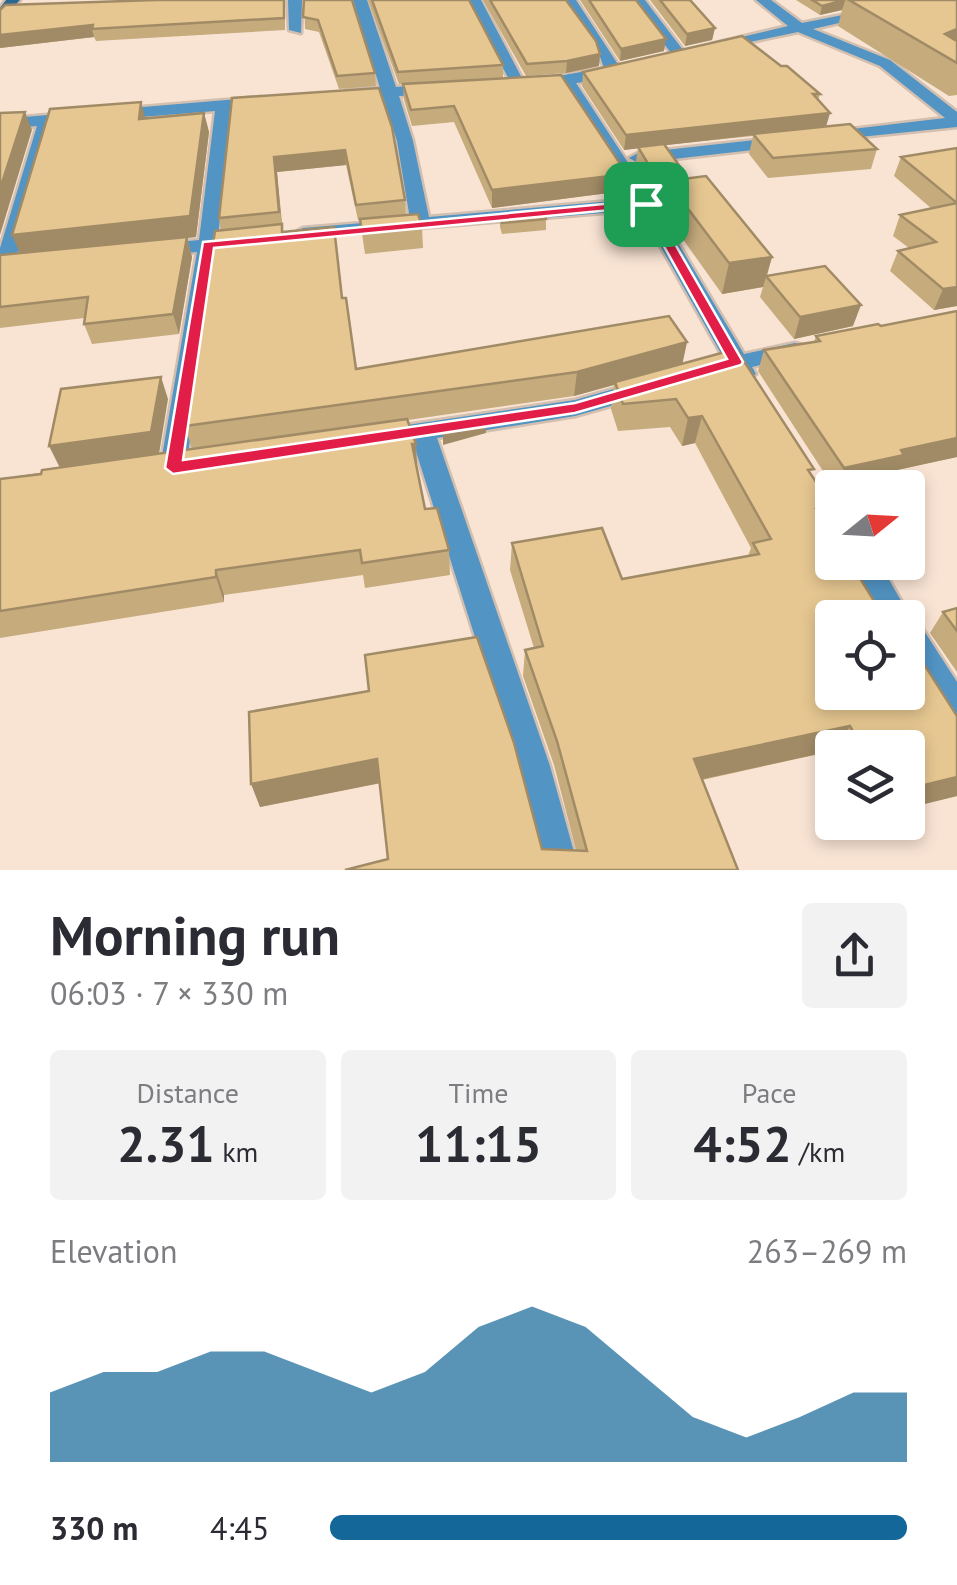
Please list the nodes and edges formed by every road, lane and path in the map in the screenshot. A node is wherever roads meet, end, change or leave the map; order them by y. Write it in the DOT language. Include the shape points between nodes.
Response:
graph roads {
  1 [pos="294,0"];
  2 [pos="360,0"];
  3 [pos="474,0"];
  4 [pos="569,0"];
  5 [pos="638,0"];
  6 [pos="763,0"];
  7 [pos="886,8"];
  8 [pos="799,28"];
  9 [pos="296,30"];
  10 [pos="680,54"];
  11 [pos="659,60"];
  12 [pos="567,82"];
  13 [pos="518,84"];
  14 [pos="500,85"];
  15 [pos="463,88"];
  16 [pos="389,93"];
  17 [pos="332,96"];
  18 [pos="276,101"];
  19 [pos="223,107"];
  20 [pos="47,120"];
  21 [pos="957,121"];
  22 [pos="0,124"];
  23 [pos="814,139"];
  24 [pos="795,141"];
  25 [pos="618,160"];
  26 [pos="646,204"];
  27 [pos="421,224"];
  28 [pos="208,244"];
  29 [pos="134,253"];
  30 [pos="9,267"];
  31 [pos="828,343"];
  32 [pos="736,362"];
  33 [pos="758,396"];
  34 [pos="422,431"];
  35 [pos="349,443"];
  36 [pos="140,472"];
  37 [pos="925,659"];
  38 [pos="957,711"];
  39 [pos="561,870"];
  1 -- 9 [label="street"];
  2 -- 16 [label="street"];
  3 -- 13 [label="street"];
  4 -- 12 [label="street" via="620,68"];
  5 -- 10 [label="street"];
  6 -- 8 [label="street"];
  7 -- 8 [label="street"];
  8 -- 10 [label="street"];
  8 -- 21 [label="street" via="885,63"];
  10 -- 11 [label="street"];
  12 -- 13 [label="street"];
  12 -- 25 [label="street"];
  13 -- 14 [label="street"];
  15 -- 16 [label="street"];
  16 -- 17 [label="street"];
  16 -- 27 [label="street"];
  18 -- 19 [label="street"];
  19 -- 20 [label="street"];
  19 -- 28 [label="street"];
  20 -- 22 [label="street"];
  20 -- 30 [label="street"];
  21 -- 23 [label="street"];
  24 -- 25 [label="street"];
  25 -- 26 [label="street"];
  26 -- 27 [label="street"];
  26 -- 32 [label="street"];
  27 -- 28 [label="street"];
  28 -- 29 [label="street"];
  28 -- 36 [label="street" via="183,466"];
  31 -- 32 [label="street"];
  32 -- 33 [label="street"];
  32 -- 34 [label="street" via="575,408"];
  34 -- 35 [label="street"];
  34 -- 39 [label="street"];
  37 -- 38 [label="street"];
}
